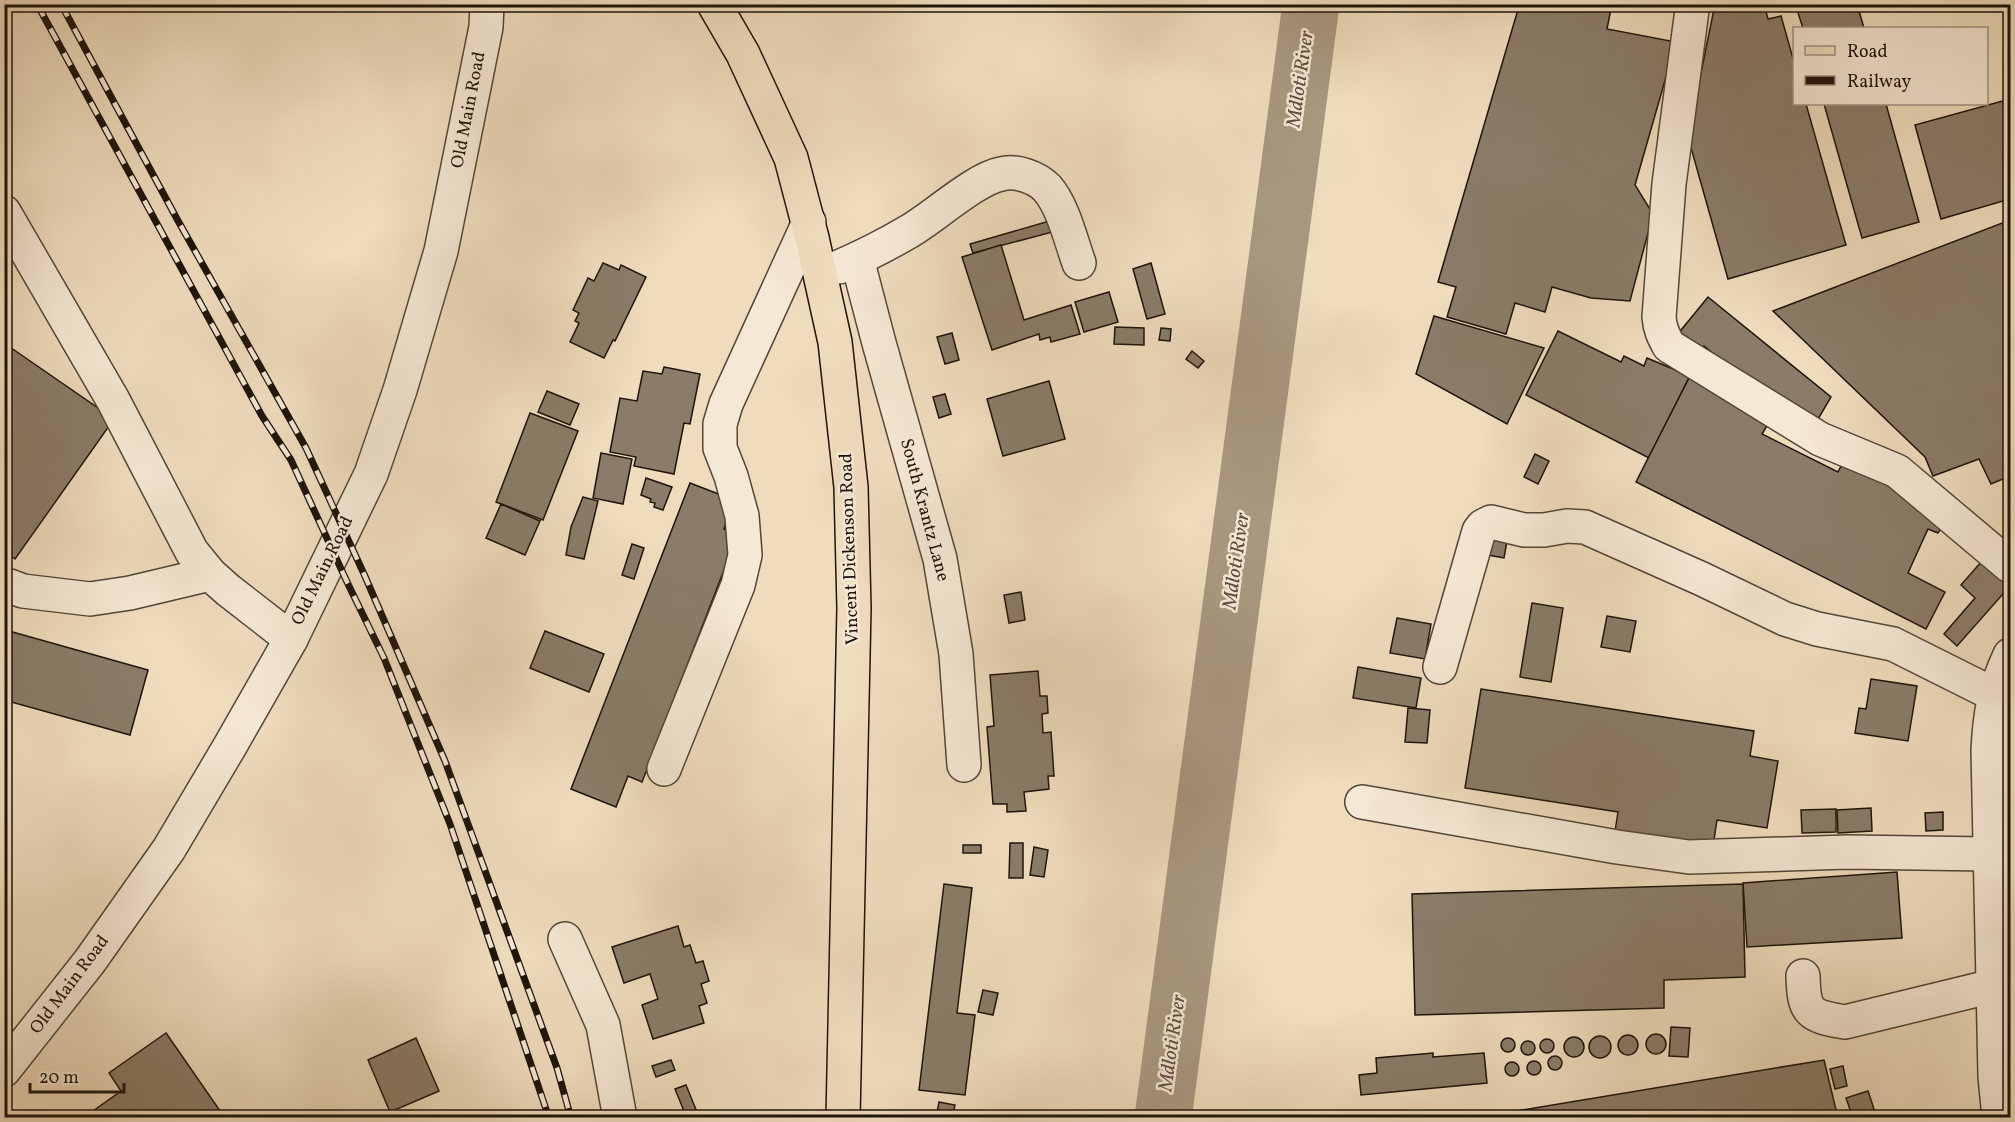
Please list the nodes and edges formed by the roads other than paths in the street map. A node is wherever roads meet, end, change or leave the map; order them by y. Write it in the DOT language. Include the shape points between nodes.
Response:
graph roads {
  1 [pos="487,4"];
  2 [pos="714,4"];
  3 [pos="1694,4"];
  4 [pos="6,217"];
  5 [pos="808,222"];
  6 [pos="858,259"];
  7 [pos="1080,263"];
  8 [pos="820,275"];
  9 [pos="2010,566"];
  10 [pos="210,574"];
  11 [pos="4,584"];
  12 [pos="291,639"];
  13 [pos="2010,656"];
  14 [pos="1440,667"];
  15 [pos="1995,695"];
  16 [pos="964,765"];
  17 [pos="664,769"];
  18 [pos="1362,802"];
  19 [pos="1989,854"];
  20 [pos="2001,924"];
  21 [pos="565,939"];
  22 [pos="1803,976"];
  23 [pos="1993,986"];
  24 [pos="4,1070"];
  25 [pos="620,1118"];
  26 [pos="843,1118"];
  27 [pos="1998,1118"];
  1 -- 12 [label="street, Old Main Road" via="486,27 441,251 400,390 371,474"];
  2 -- 5 [label="main road, Vincent Dickenson Road" via="743,54 791,158"];
  3 -- 9 [label="street" via="1669,184 1659,317 1669,346 1820,440 1897,471"];
  4 -- 10 [label="street" via="113,400 192,552"];
  5 -- 8 [label="main road, Vincent Dickenson Road"];
  5 -- 17 [label="street" via="720,424 720,448 741,516 746,555 738,585"];
  6 -- 7 [label="street" via="908,232 975,186 998,174 1014,172 1045,186 1055,198"];
  6 -- 8 [label="street"];
  6 -- 16 [label="street, South Krantz Lane" via="940,559 957,654"];
  8 -- 26 [label="main road, Vincent Dickenson Road" via="835,342 851,498 854,608"];
  10 -- 11 [label="street" via="90,599 23,591"];
  10 -- 12 [label="street"];
  12 -- 24 [label="street, Old Main Road" via="169,849 90,961"];
  13 -- 15 [label="street"];
  14 -- 15 [label="street" via="1479,531 1491,522 1524,531 1585,527 1785,619 1893,644"];
  15 -- 19 [label="street" via="1988,750"];
  18 -- 19 [label="street" via="1689,857 1847,852"];
  19 -- 20 [label="street"];
  20 -- 23 [label="street"];
  21 -- 25 [label="street" via="603,1025"];
  22 -- 23 [label="street" via="1804,998 1813,1013 1845,1022"];
  23 -- 27 [label="street"];
}
